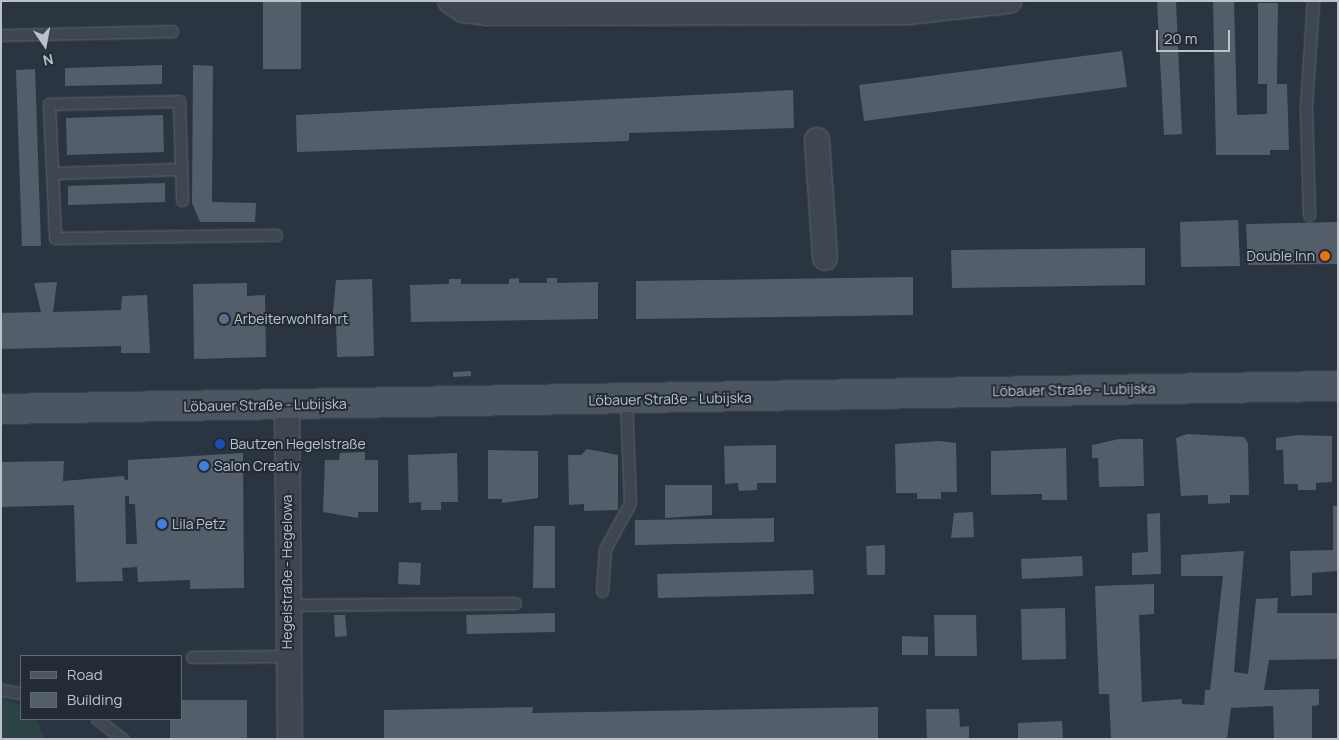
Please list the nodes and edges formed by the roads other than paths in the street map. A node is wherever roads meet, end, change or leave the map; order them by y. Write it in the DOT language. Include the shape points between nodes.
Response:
graph roads {
  1 [pos="450,1"];
  2 [pos="1009,1"];
  3 [pos="1313,1"];
  4 [pos="172,31"];
  5 [pos="1,35"];
  6 [pos="817,140"];
  7 [pos="181,169"];
  8 [pos="52,174"];
  9 [pos="182,200"];
  10 [pos="1309,215"];
  11 [pos="276,235"];
  12 [pos="825,258"];
  13 [pos="1338,386"];
  14 [pos="626,400"];
  15 [pos="287,404"];
  16 [pos="1,409"];
  17 [pos="602,591"];
  18 [pos="286,604"];
  19 [pos="515,604"];
  20 [pos="287,656"];
  21 [pos="192,657"];
  22 [pos="1,690"];
  23 [pos="20,693"];
  24 [pos="98,720"];
  25 [pos="123,739"];
  26 [pos="290,739"];
  1 -- 2 [label="street" via="463,10 486,13 909,12"];
  3 -- 10 [label="lane" via="1306,106"];
  4 -- 5 [label="lane"];
  6 -- 12 [label="street"];
  7 -- 8 [label="lane"];
  7 -- 8 [label="lane" via="179,100 49,104"];
  7 -- 9 [label="lane"];
  8 -- 11 [label="lane" via="55,238"];
  13 -- 14 [label="main road, Löbauer Straße - Lubijska"];
  14 -- 15 [label="main road, Löbauer Straße - Lubijska"];
  14 -- 17 [label="lane" via="630,503 605,549"];
  15 -- 16 [label="main road, Löbauer Straße - Lubijska"];
  15 -- 18 [label="street, Hegelstraße - Hegelowa"];
  18 -- 19 [label="lane"];
  18 -- 20 [label="street, Hegelstraße - Hegelowa"];
  20 -- 21 [label="lane"];
  20 -- 26 [label="street, Hegelstraße - Hegelowa"];
  22 -- 23 [label="lane"];
  24 -- 25 [label="lane"];
}
